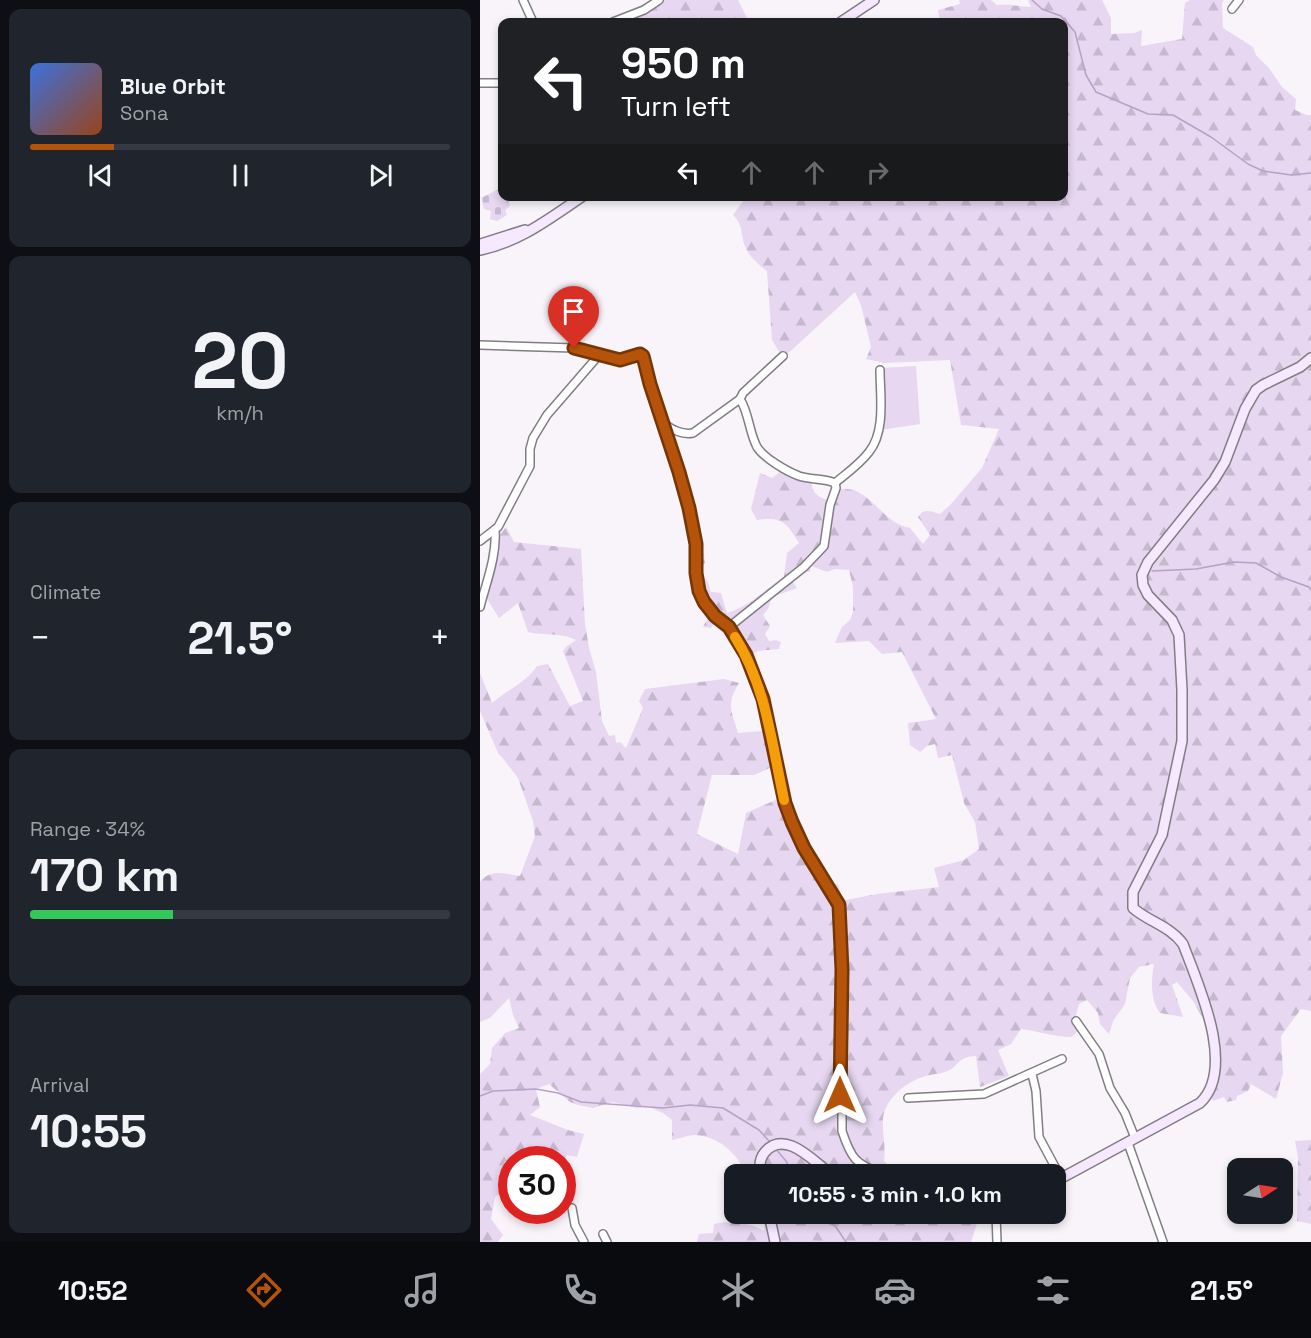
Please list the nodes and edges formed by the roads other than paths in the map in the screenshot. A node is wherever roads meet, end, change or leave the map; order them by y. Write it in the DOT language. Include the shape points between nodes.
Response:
graph roads {
  1 [pos="523,0"];
  2 [pos="659,0"];
  3 [pos="874,0"];
  4 [pos="1239,0"];
  5 [pos="1232,9"];
  6 [pos="531,18"];
  7 [pos="624,18"];
  8 [pos="847,18"];
  9 [pos="480,83"];
  10 [pos="498,83"];
  11 [pos="576,201"];
  12 [pos="539,226"];
  13 [pos="480,245"];
  14 [pos="480,250"];
  15 [pos="480,345"];
  16 [pos="599,356"];
  17 [pos="783,356"];
  18 [pos="1311,358"];
  19 [pos="880,370"];
  20 [pos="740,399"];
  21 [pos="663,423"];
  22 [pos="835,483"];
  23 [pos="495,530"];
  24 [pos="480,541"];
  25 [pos="480,608"];
  26 [pos="729,627"];
  27 [pos="1076,1021"];
  28 [pos="1062,1059"];
  29 [pos="1032,1074"];
  30 [pos="908,1098"];
  31 [pos="1132,1141"];
  32 [pos="760,1164"];
  33 [pos="818,1164"];
  34 [pos="860,1164"];
  35 [pos="1052,1164"];
  36 [pos="1066,1176"];
  37 [pos="575,1224"];
  38 [pos="771,1224"];
  39 [pos="996,1224"];
  40 [pos="603,1234"];
  41 [pos="584,1242"];
  42 [pos="607,1242"];
  43 [pos="775,1242"];
  44 [pos="997,1242"];
  45 [pos="1163,1242"];
  1 -- 6 [label="street"];
  2 -- 7 [label="street"];
  3 -- 8 [label="street"];
  4 -- 5 [label="street"];
  9 -- 10 [label="street"];
  11 -- 12 [label="street"];
  12 -- 13 [label="street"];
  12 -- 14 [label="street" via="512,241"];
  15 -- 16 [label="street" via="574,348"];
  16 -- 21 [label="street" via="620,360 643,356"];
  16 -- 23 [label="street" via="547,415 533,438 531,466"];
  17 -- 20 [label="street"];
  18 -- 31 [label="street" via="1300,368 1256,390 1225,462 1148,562 1143,576 1148,595 1172,620 1179,634 1183,719 1162,835 1133,892 1133,908 1171,931 1183,944 1212,1028 1215,1077 1200,1103"];
  19 -- 22 [label="street" via="876,441 870,452"];
  20 -- 21 [label="street" via="693,433 678,432"];
  20 -- 22 [label="street" via="762,453 798,476"];
  21 -- 26 [label="street" via="689,508 699,591 715,616"];
  22 -- 26 [label="street" via="824,546 804,567"];
  23 -- 24 [label="street"];
  23 -- 25 [label="street" via="493,558"];
  26 -- 34 [label="street" via="746,655 763,699 792,822 839,905 842,1131 847,1147"];
  27 -- 31 [label="street" via="1099,1054 1110,1088 1125,1113"];
  28 -- 29 [label="street"];
  29 -- 30 [label="street" via="984,1094"];
  29 -- 35 [label="street" via="1039,1137"];
  31 -- 36 [label="street"];
  31 -- 45 [label="street"];
  32 -- 33 [label="street" via="769,1148 784,1144 798,1148"];
  37 -- 41 [label="street"];
  38 -- 43 [label="street"];
  39 -- 44 [label="street"];
  40 -- 42 [label="street"];
}
